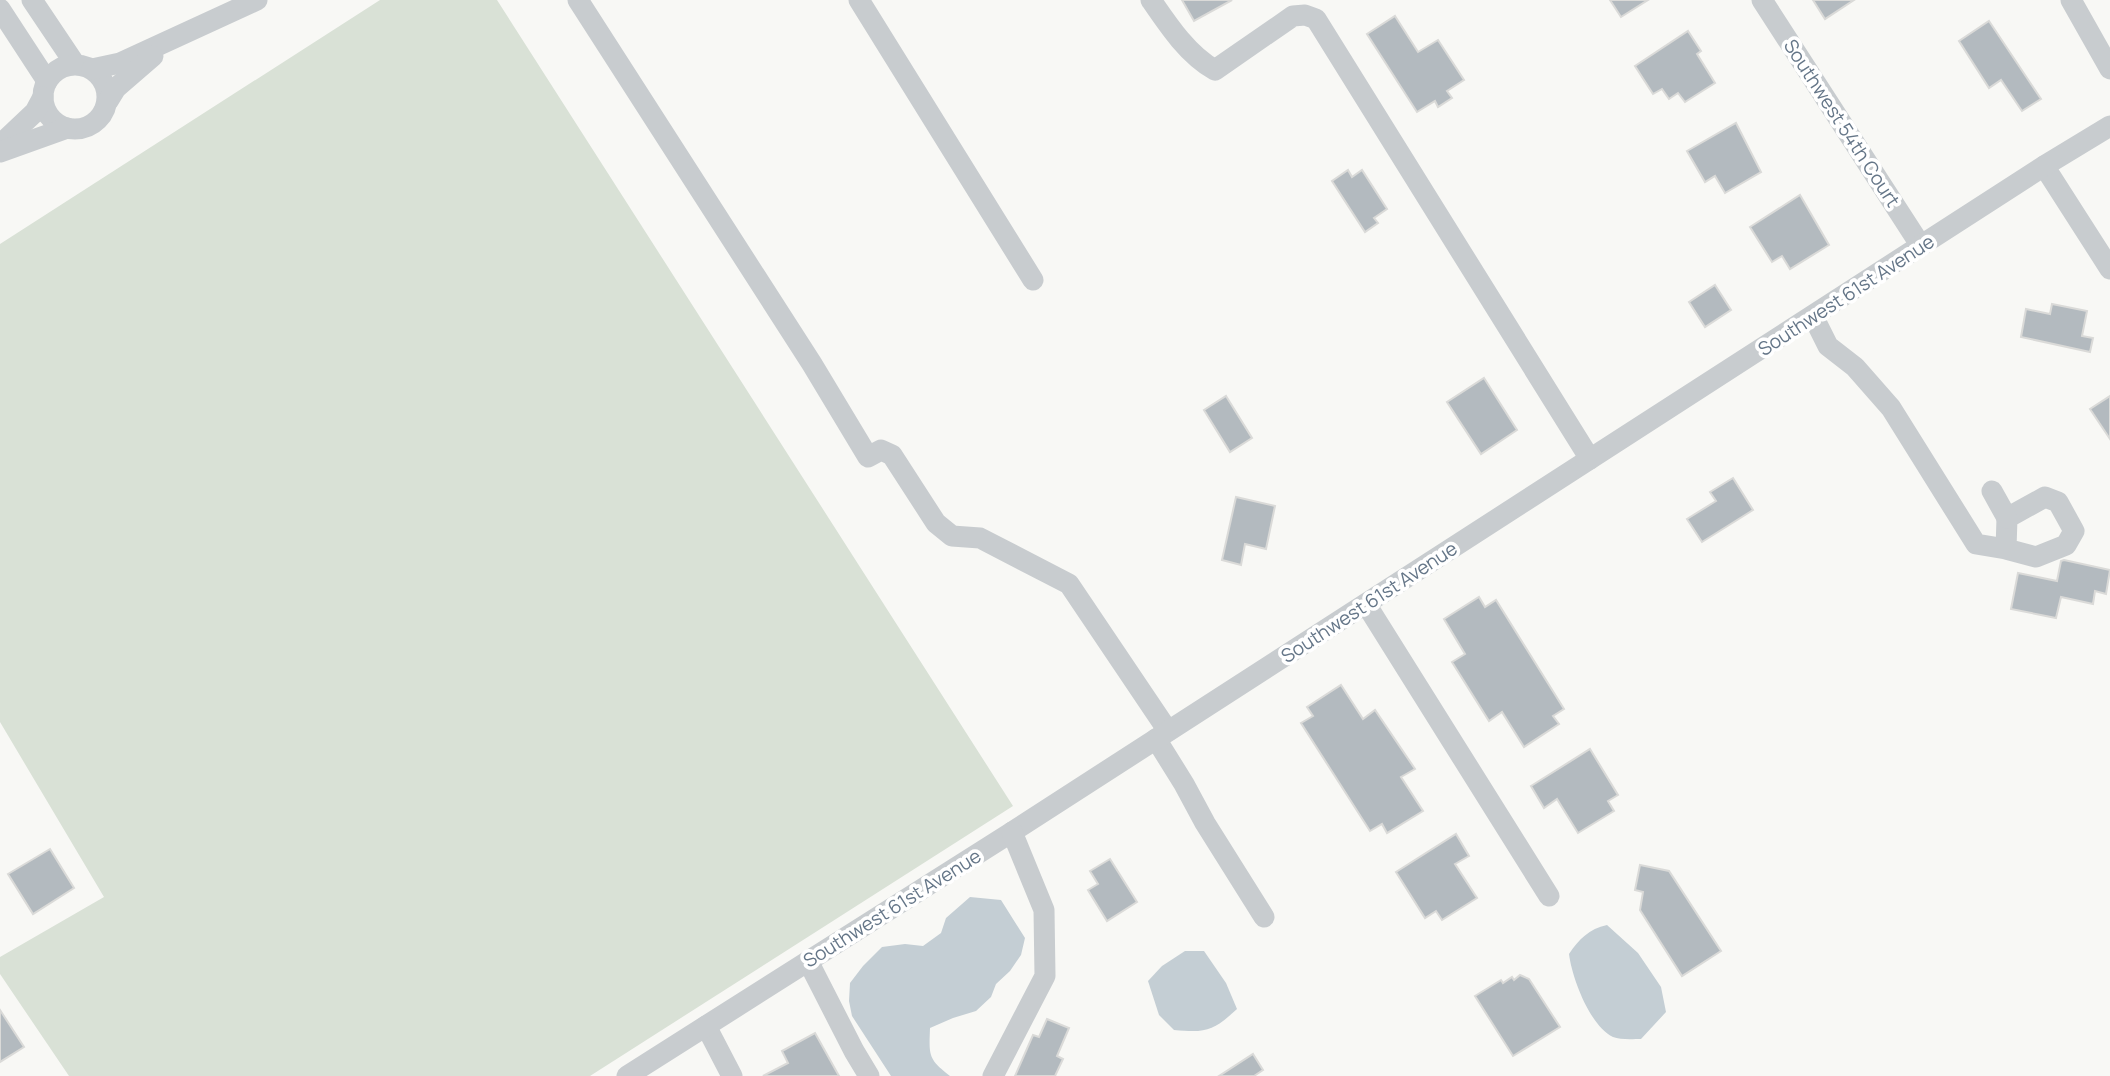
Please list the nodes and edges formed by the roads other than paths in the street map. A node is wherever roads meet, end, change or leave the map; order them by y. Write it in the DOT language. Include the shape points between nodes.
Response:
graph roads {
  1 [pos="32,0"];
  2 [pos="257,0"];
  3 [pos="579,0"];
  4 [pos="859,0"];
  5 [pos="1151,0"];
  6 [pos="1306,0"];
  7 [pos="1762,0"];
  8 [pos="2071,0"];
  9 [pos="0,9"];
  10 [pos="1316,19"];
  11 [pos="169,42"];
  12 [pos="83,67"];
  13 [pos="2110,69"];
  14 [pos="45,89"];
  15 [pos="107,101"];
  16 [pos="2110,126"];
  17 [pos="67,128"];
  18 [pos="0,145"];
  19 [pos="0,152"];
  20 [pos="2044,166"];
  21 [pos="1921,246"];
  22 [pos="2110,269"];
  23 [pos="1033,279"];
  24 [pos="1813,316"];
  25 [pos="1590,459"];
  26 [pos="1992,491"];
  27 [pos="2007,518"];
  28 [pos="2006,548"];
  29 [pos="1366,604"];
  30 [pos="1162,735"];
  31 [pos="1012,832"];
  32 [pos="1549,896"];
  33 [pos="1264,917"];
  34 [pos="808,961"];
  35 [pos="706,1026"];
  36 [pos="627,1076"];
  37 [pos="732,1076"];
  38 [pos="869,1076"];
  39 [pos="993,1076"];
  1 -- 12 [label="street"];
  2 -- 11 [label="street"];
  3 -- 30 [label="street" via="869,457 881,450 892,455 936,523 952,536 980,538 1069,584"];
  4 -- 23 [label="street"];
  5 -- 10 [label="street" via="1177,35 1215,70 1293,16"];
  6 -- 10 [label="street"];
  7 -- 21 [label="street, Southwest 54th Court"];
  8 -- 13 [label="street"];
  9 -- 14 [label="street"];
  10 -- 25 [label="street"];
  11 -- 12 [label="street" via="120,63"];
  11 -- 15 [label="street"];
  12 -- 14 [label="street" via="59,69"];
  12 -- 15 [label="street" via="101,77"];
  14 -- 17 [label="street" via="46,111 54,122"];
  14 -- 18 [label="street" via="35,112"];
  15 -- 17 [label="street" via="89,127"];
  16 -- 20 [label="street, Southwest 61st Avenue"];
  17 -- 19 [label="street"];
  20 -- 21 [label="street, Southwest 61st Avenue"];
  20 -- 22 [label="street"];
  21 -- 24 [label="street, Southwest 61st Avenue"];
  24 -- 25 [label="street, Southwest 61st Avenue"];
  24 -- 28 [label="street" via="1828,346 1855,367 1891,408 1976,544"];
  25 -- 29 [label="street, Southwest 61st Avenue"];
  26 -- 27 [label="street"];
  27 -- 28 [label="street"];
  27 -- 28 [label="street" via="2045,497 2059,502 2074,531 2066,545 2036,556"];
  29 -- 30 [label="street, Southwest 61st Avenue"];
  29 -- 32 [label="street"];
  30 -- 31 [label="street, Southwest 61st Avenue"];
  30 -- 33 [label="street" via="1205,823"];
  31 -- 34 [label="street, Southwest 61st Avenue"];
  31 -- 39 [label="street" via="1044,911 1045,976"];
  34 -- 35 [label="street, Southwest 61st Avenue"];
  34 -- 38 [label="street"];
  35 -- 36 [label="street, Southwest 61st Avenue"];
  35 -- 37 [label="street"];
}
